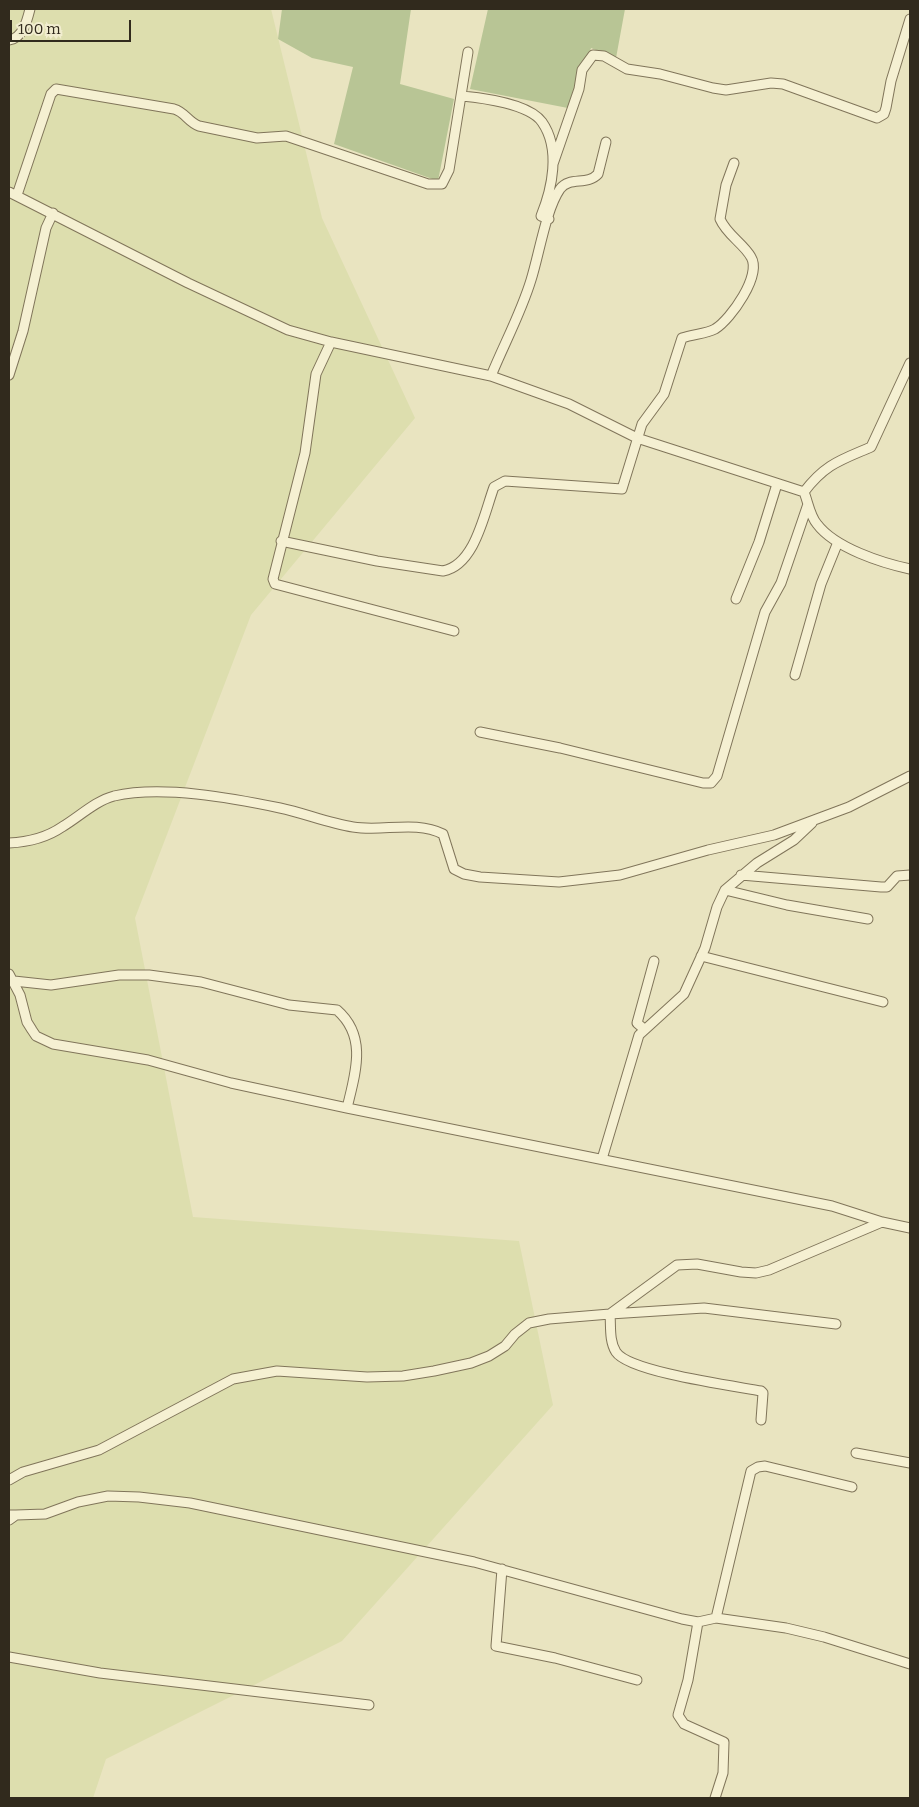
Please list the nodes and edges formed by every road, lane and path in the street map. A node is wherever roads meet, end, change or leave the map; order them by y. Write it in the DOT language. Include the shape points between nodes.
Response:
graph roads {
  1 [pos="30,9"];
  2 [pos="910,19"];
  3 [pos="9,40"];
  4 [pos="468,52"];
  5 [pos="462,96"];
  6 [pos="606,142"];
  7 [pos="734,163"];
  8 [pos="553,164"];
  9 [pos="13,193"];
  10 [pos="53,212"];
  11 [pos="548,219"];
  12 [pos="331,342"];
  13 [pos="910,364"];
  14 [pos="9,375"];
  15 [pos="491,376"];
  16 [pos="637,438"];
  17 [pos="777,484"];
  18 [pos="804,492"];
  19 [pos="808,504"];
  20 [pos="281,541"];
  21 [pos="838,542"];
  22 [pos="910,569"];
  23 [pos="736,599"];
  24 [pos="454,631"];
  25 [pos="796,675"];
  26 [pos="480,732"];
  27 [pos="910,776"];
  28 [pos="814,821"];
  29 [pos="9,844"];
  30 [pos="741,875"];
  31 [pos="910,875"];
  32 [pos="725,890"];
  33 [pos="868,919"];
  34 [pos="702,956"];
  35 [pos="654,961"];
  36 [pos="12,978"];
  37 [pos="883,1002"];
  38 [pos="644,1029"];
  39 [pos="347,1108"];
  40 [pos="602,1159"];
  41 [pos="882,1222"];
  42 [pos="910,1228"];
  43 [pos="610,1314"];
  44 [pos="836,1324"];
  45 [pos="761,1420"];
  46 [pos="856,1454"];
  47 [pos="910,1463"];
  48 [pos="9,1480"];
  49 [pos="852,1487"];
  50 [pos="11,1517"];
  51 [pos="502,1568"];
  52 [pos="716,1618"];
  53 [pos="698,1622"];
  54 [pos="9,1657"];
  55 [pos="910,1664"];
  56 [pos="637,1680"];
  57 [pos="369,1705"];
  58 [pos="715,1798"];
  1 -- 3 [label="street" via="22,32"];
  2 -- 8 [label="street" via="886,108 884,114 877,118 783,84 726,90 627,69 604,56 593,55 582,70 579,89"];
  4 -- 5 [label="street"];
  5 -- 8 [label="street" via="487,98 519,107 542,121 550,141"];
  5 -- 9 [label="street" via="447,177 442,184 436,185 286,136 257,138 199,126 174,109 56,89 51,94"];
  6 -- 11 [label="street" via="598,174 590,180 564,184"];
  7 -- 16 [label="street" via="720,219 752,259 754,268 749,285 714,329 682,338 664,394 645,417"];
  8 -- 11 [label="street" via="551,189 541,216"];
  9 -- 10 [label="street"];
  10 -- 12 [label="street" via="212,295 288,330"];
  10 -- 14 [label="street" via="46,228 24,331"];
  11 -- 15 [label="street" via="531,282"];
  12 -- 15 [label="street"];
  12 -- 20 [label="street" via="316,374 305,453"];
  13 -- 18 [label="street" via="871,447 837,460"];
  15 -- 16 [label="street" via="569,404"];
  16 -- 17 [label="street"];
  16 -- 20 [label="street" via="622,489 520,481 505,481 494,487 470,553 452,570 377,561"];
  17 -- 18 [label="street"];
  17 -- 23 [label="street" via="759,542"];
  18 -- 19 [label="street"];
  19 -- 21 [label="street" via="822,531"];
  19 -- 26 [label="street" via="780,583 762,620 717,776 711,783"];
  20 -- 24 [label="street" via="273,579 275,584"];
  21 -- 22 [label="street" via="873,558"];
  21 -- 25 [label="street" via="821,584"];
  27 -- 28 [label="street" via="849,808"];
  28 -- 29 [label="street" via="647,869 575,882 464,874 454,869 443,834 434,830 354,828 280,808 151,791 112,797 48,835 34,841"];
  28 -- 30 [label="street" via="794,840"];
  30 -- 31 [label="street" via="881,887 887,887 897,876"];
  30 -- 32 [label="street"];
  32 -- 33 [label="street"];
  32 -- 34 [label="street"];
  34 -- 37 [label="street"];
  34 -- 38 [label="street" via="684,994"];
  35 -- 38 [label="street" via="637,1023"];
  36 -- 39 [label="street" via="32,1030 36,1036 53,1044 148,1060"];
  36 -- 39 [label="street" via="51,985 119,975 149,975 201,982 288,1005 337,1010 348,1026 357,1051 358,1062"];
  38 -- 40 [label="street" via="635,1043"];
  39 -- 40 [label="street"];
  40 -- 41 [label="street" via="832,1206"];
  41 -- 42 [label="street"];
  41 -- 43 [label="street" via="756,1273 697,1264 677,1265"];
  43 -- 44 [label="street" via="704,1308"];
  43 -- 45 [label="street" via="614,1346 626,1361 761,1391"];
  43 -- 48 [label="street" via="549,1318 529,1323 489,1356 471,1364 434,1372 368,1377 277,1372 233,1379 99,1450 30,1470"];
  46 -- 47 [label="street"];
  49 -- 52 [label="street" via="765,1466 752,1471"];
  50 -- 51 [label="street" via="45,1514 108,1496 139,1497 239,1512"];
  51 -- 53 [label="street"];
  51 -- 56 [label="street" via="496,1646"];
  52 -- 53 [label="street"];
  52 -- 55 [label="street" via="824,1637"];
  53 -- 58 [label="street" via="678,1715 684,1724 724,1742 723,1773"];
  54 -- 57 [label="street" via="100,1673"];
}
